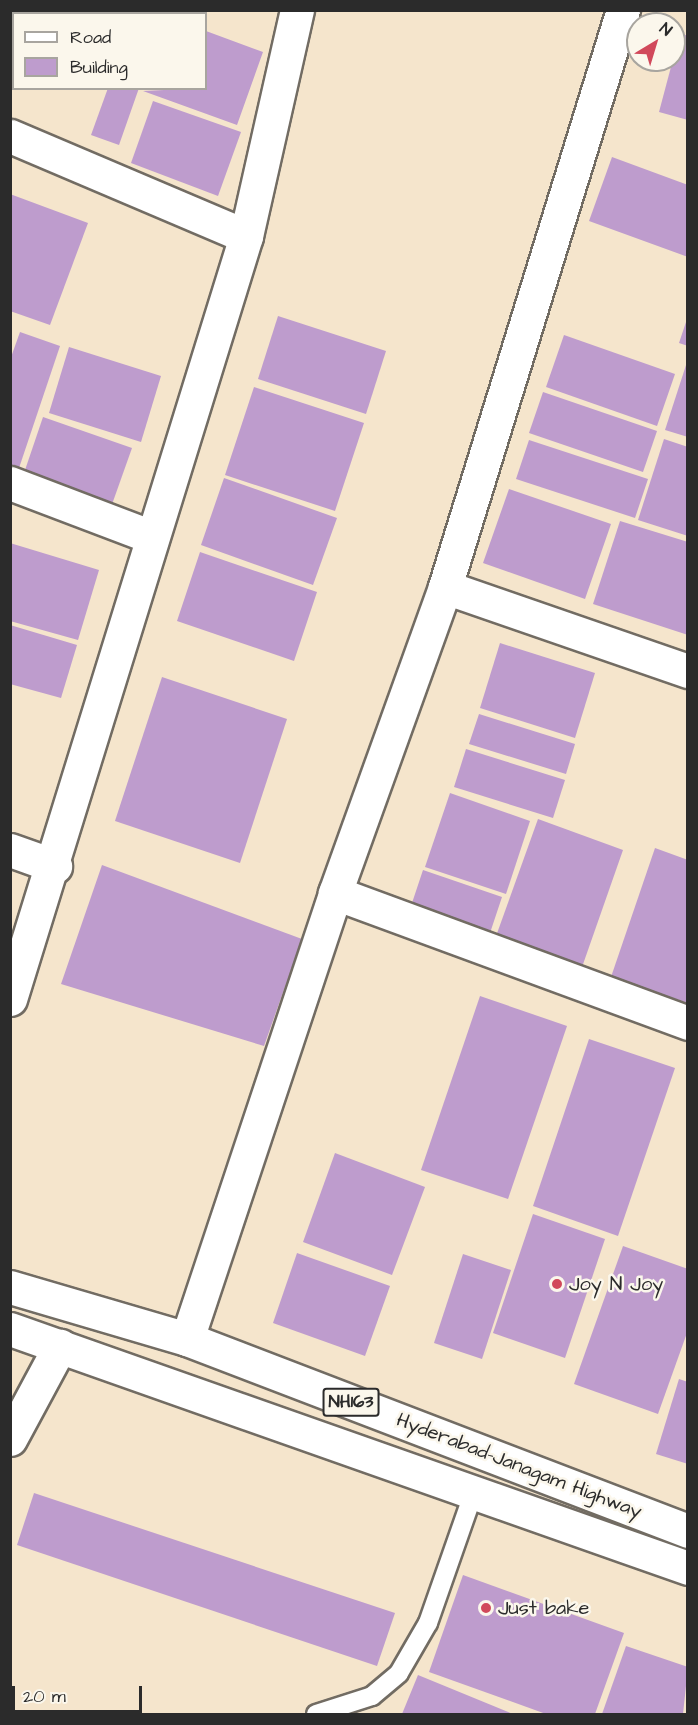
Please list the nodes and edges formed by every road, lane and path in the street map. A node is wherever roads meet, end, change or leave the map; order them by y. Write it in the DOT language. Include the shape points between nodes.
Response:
graph roads {
  1 [pos="297,10"];
  2 [pos="623,10"];
  3 [pos="10,136"];
  4 [pos="246,236"];
  5 [pos="10,483"];
  6 [pos="152,537"];
  7 [pos="445,587"];
  8 [pos="687,671"];
  9 [pos="10,850"];
  10 [pos="55,866"];
  11 [pos="335,893"];
  12 [pos="10,999"];
  13 [pos="687,1023"];
  14 [pos="10,1287"];
  15 [pos="10,1329"];
  16 [pos="187,1339"];
  17 [pos="60,1346"];
  18 [pos="10,1439"];
  19 [pos="474,1492"];
  20 [pos="687,1531"];
  21 [pos="687,1568"];
  22 [pos="316,1714"];
  1 -- 4 [label="main road"];
  2 -- 7 [label="main road"];
  3 -- 4 [label="main road"];
  4 -- 6 [label="main road"];
  5 -- 6 [label="main road"];
  6 -- 10 [label="main road"];
  7 -- 8 [label="main road"];
  7 -- 11 [label="main road"];
  9 -- 10 [label="main road"];
  10 -- 12 [label="main road"];
  11 -- 13 [label="main road"];
  11 -- 16 [label="main road"];
  14 -- 16 [label="main road, Hyderabad-Janagam Highway / NH163"];
  15 -- 17 [label="main road, Hyderabad-Janagam Highway / NH163"];
  16 -- 20 [label="main road, Hyderabad-Janagam Highway / NH163"];
  17 -- 18 [label="main road"];
  17 -- 19 [label="main road, Hyderabad-Janagam Highway / NH163"];
  19 -- 21 [label="main road, Hyderabad-Janagam Highway / NH163"];
  19 -- 22 [label="lane" via="428,1623 399,1674 372,1696"];
}
